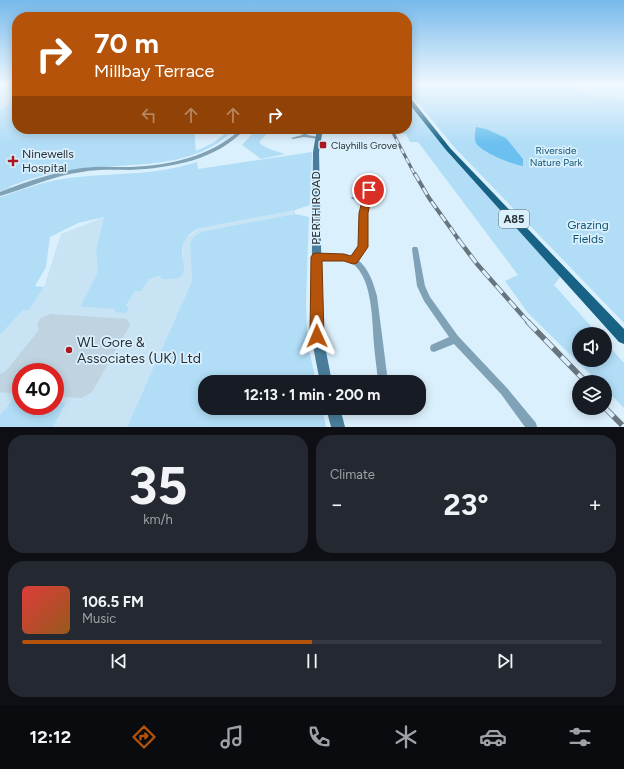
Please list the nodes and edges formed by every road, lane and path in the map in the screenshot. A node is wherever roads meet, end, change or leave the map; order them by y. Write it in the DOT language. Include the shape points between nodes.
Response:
graph roads {
  1 [pos="412,104"];
  2 [pos="239,134"];
  3 [pos="319,134"];
  4 [pos="304,136"];
  5 [pos="294,138"];
  6 [pos="369,190"];
  7 [pos="0,194"];
  8 [pos="354,198"];
  9 [pos="367,200"];
  10 [pos="415,249"];
  11 [pos="316,257"];
  12 [pos="353,260"];
  13 [pos="624,338"];
  14 [pos="456,339"];
  15 [pos="434,348"];
  16 [pos="325,375"];
  17 [pos="382,375"];
  18 [pos="335,415"];
  19 [pos="338,427"];
  20 [pos="532,427"];
  1 -- 13 [label="main road, A85" via="448,149"];
  2 -- 7 [label="street" via="222,146 179,162 138,168 83,170"];
  3 -- 4 [label="street"];
  3 -- 11 [label="street, PERTH ROAD" via="316,152"];
  4 -- 5 [label="street"];
  6 -- 9 [label="street"];
  8 -- 9 [label="street"];
  9 -- 12 [label="street" via="363,247"];
  10 -- 14 [label="street" via="421,286 427,300"];
  11 -- 12 [label="street"];
  11 -- 16 [label="street, PERTH ROAD" via="317,336"];
  12 -- 17 [label="street" via="366,273 376,312"];
  14 -- 15 [label="street"];
  14 -- 20 [label="street" via="504,391"];
  18 -- 19 [label="street"];
}
